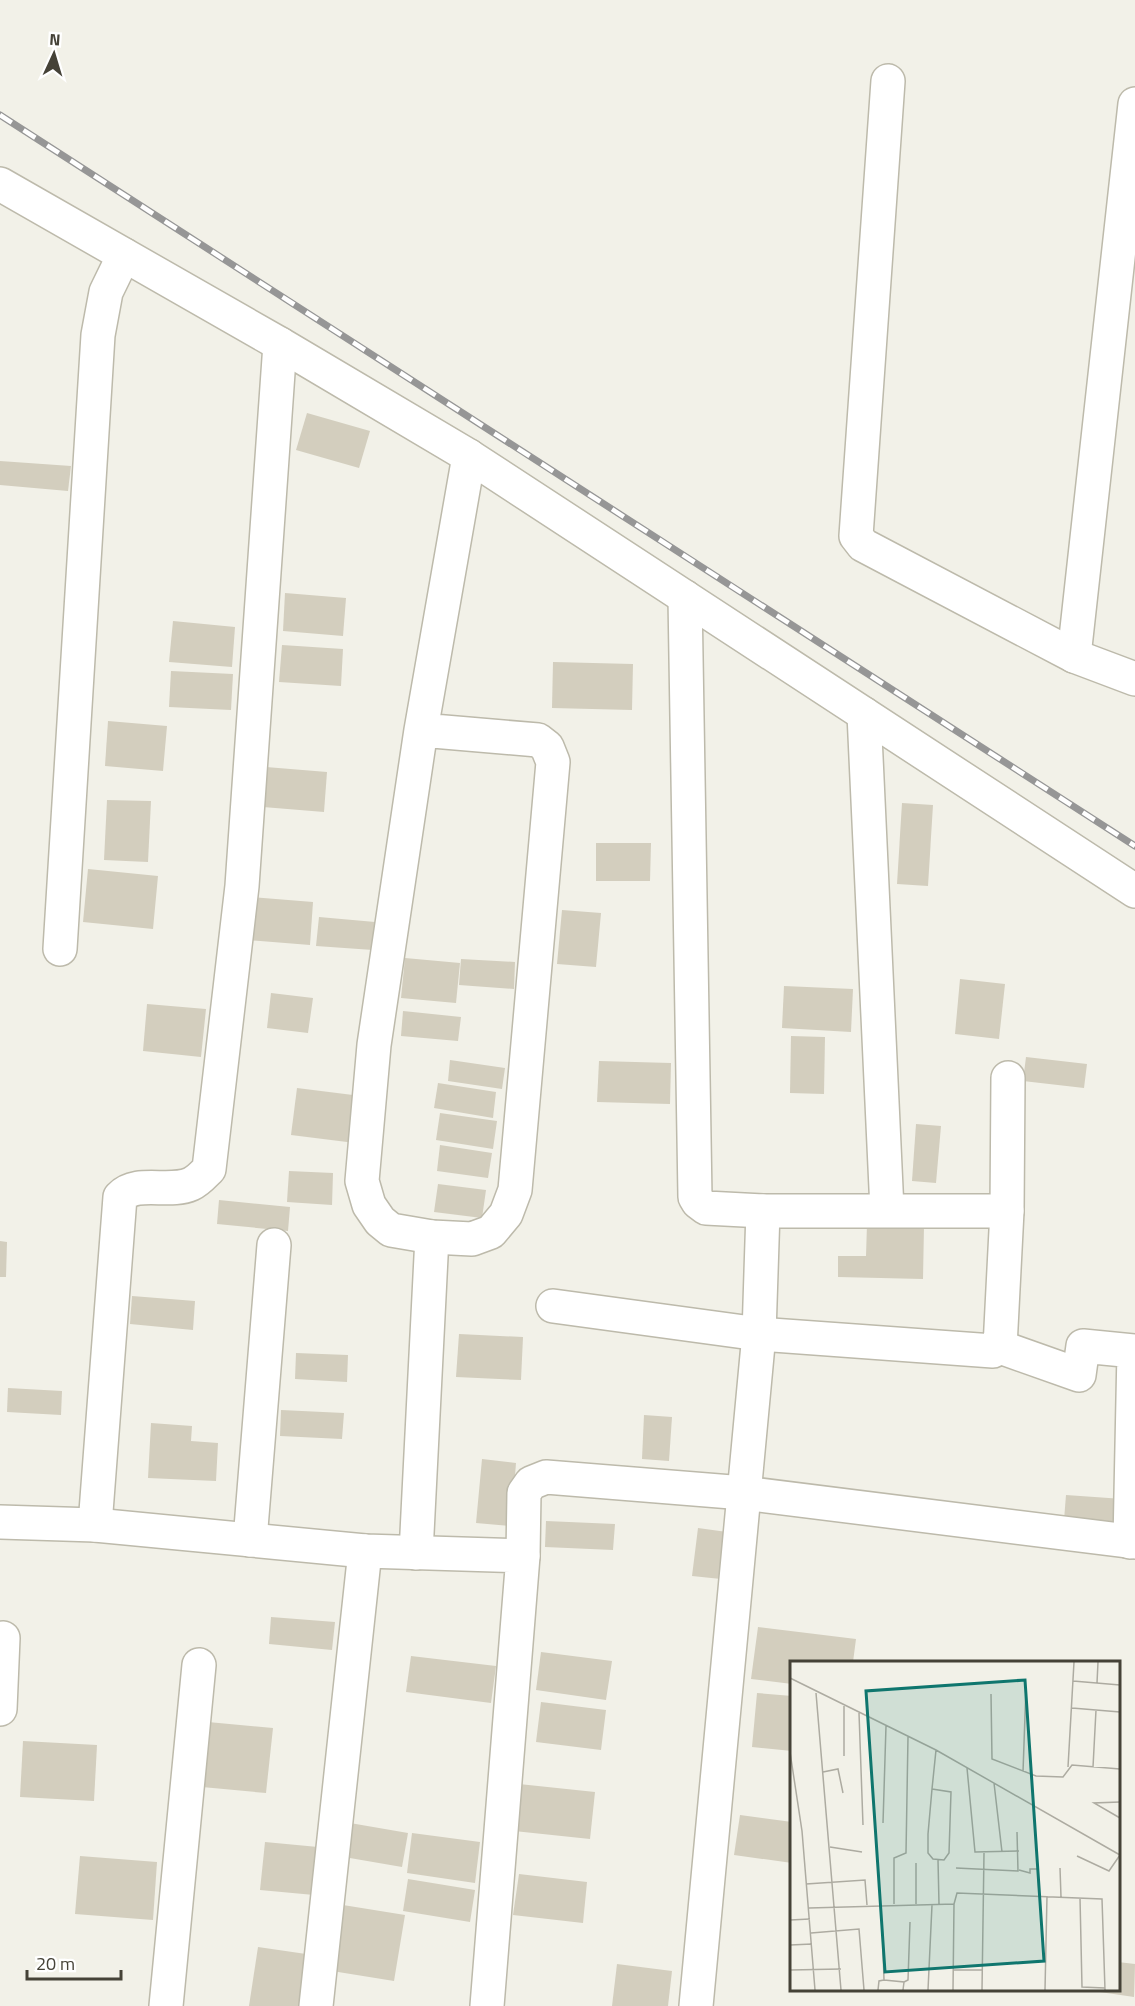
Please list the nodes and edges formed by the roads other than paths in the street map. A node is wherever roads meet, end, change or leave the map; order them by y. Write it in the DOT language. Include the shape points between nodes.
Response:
graph roads {
  1 [pos="888,81"];
  2 [pos="1135,104"];
  3 [pos="0,184"];
  4 [pos="124,255"];
  5 [pos="280,344"];
  6 [pos="469,456"];
  7 [pos="685,597"];
  8 [pos="1074,656"];
  9 [pos="1135,679"];
  10 [pos="864,714"];
  11 [pos="422,730"];
  12 [pos="1135,891"];
  13 [pos="60,949"];
  14 [pos="1008,1078"];
  15 [pos="887,1210"];
  16 [pos="763,1211"];
  17 [pos="1007,1211"];
  18 [pos="432,1237"];
  19 [pos="274,1245"];
  20 [pos="553,1306"];
  21 [pos="759,1334"];
  22 [pos="1000,1347"];
  23 [pos="744,1493"];
  24 [pos="0,1522"];
  25 [pos="95,1525"];
  26 [pos="250,1540"];
  27 [pos="1132,1542"];
  28 [pos="365,1551"];
  29 [pos="416,1553"];
  30 [pos="523,1557"];
  31 [pos="3,1638"];
  32 [pos="199,1665"];
  33 [pos="0,1709"];
  34 [pos="166,2006"];
  35 [pos="316,2006"];
  36 [pos="487,2006"];
  37 [pos="696,2006"];
  1 -- 8 [label="street" via="856,536 863,545"];
  2 -- 8 [label="street"];
  3 -- 4 [label="street"];
  4 -- 5 [label="street"];
  4 -- 13 [label="street" via="106,292 98,335"];
  5 -- 6 [label="street"];
  5 -- 25 [label="street" via="242,886 209,1169 194,1183 177,1189 134,1188 120,1197"];
  6 -- 7 [label="street"];
  6 -- 11 [label="street"];
  7 -- 10 [label="street"];
  7 -- 16 [label="street" via="695,1197 706,1208"];
  8 -- 9 [label="street"];
  10 -- 12 [label="street"];
  10 -- 15 [label="street"];
  11 -- 18 [label="street" via="375,1045 362,1181 369,1204 391,1230"];
  11 -- 18 [label="street" via="538,740 547,747 553,762 515,1190 506,1214 491,1232 472,1239"];
  14 -- 17 [label="street"];
  15 -- 16 [label="street"];
  15 -- 17 [label="street"];
  16 -- 21 [label="street"];
  17 -- 22 [label="street"];
  18 -- 29 [label="street"];
  19 -- 26 [label="street"];
  20 -- 21 [label="street"];
  21 -- 22 [label="street" via="993,1352"];
  21 -- 23 [label="street"];
  22 -- 27 [label="street" via="1079,1375 1083,1346 1134,1351"];
  23 -- 27 [label="street"];
  23 -- 30 [label="street" via="546,1477 531,1484 525,1493"];
  23 -- 37 [label="street"];
  24 -- 25 [label="street"];
  25 -- 26 [label="street"];
  26 -- 28 [label="street"];
  28 -- 29 [label="street"];
  28 -- 35 [label="street"];
  29 -- 30 [label="street"];
  30 -- 36 [label="street"];
  31 -- 33 [label="street"];
  32 -- 34 [label="street"];
}
